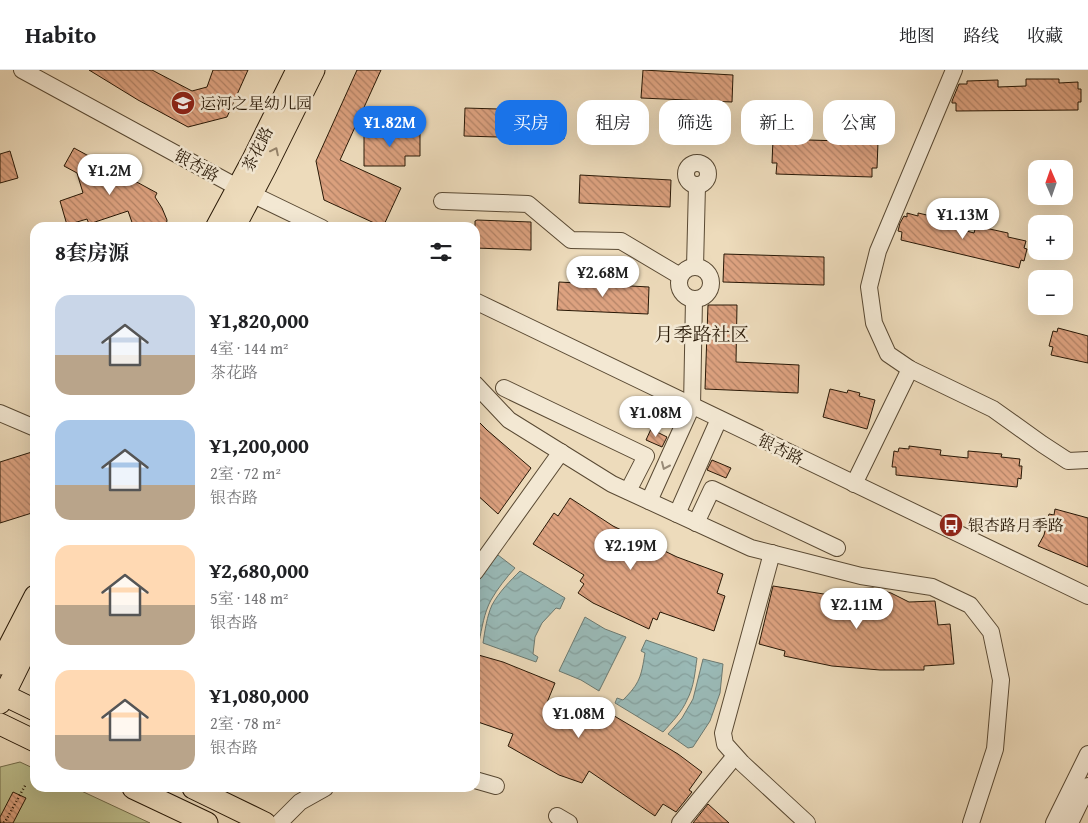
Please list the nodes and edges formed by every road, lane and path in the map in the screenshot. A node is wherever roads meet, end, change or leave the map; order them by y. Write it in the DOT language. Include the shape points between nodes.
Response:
graph roads {
  1 [pos="296,70"];
  2 [pos="314,70"];
  3 [pos="954,70"];
  4 [pos="26,71"];
  5 [pos="697,185"];
  6 [pos="245,191"];
  7 [pos="442,201"];
  8 [pos="221,222"];
  9 [pos="236,222"];
  10 [pos="310,222"];
  11 [pos="695,268"];
  12 [pos="680,276"];
  13 [pos="694,299"];
  14 [pos="480,303"];
  15 [pos="910,369"];
  16 [pos="504,388"];
  17 [pos="480,389"];
  18 [pos="692,406"];
  19 [pos="0,413"];
  20 [pos="719,418"];
  21 [pos="30,426"];
  22 [pos="561,452"];
  23 [pos="1088,460"];
  24 [pos="854,484"];
  25 [pos="628,491"];
  26 [pos="649,501"];
  27 [pos="677,514"];
  28 [pos="696,523"];
  29 [pos="837,548"];
  30 [pos="772,553"];
  31 [pos="480,565"];
  32 [pos="1088,596"];
  33 [pos="30,606"];
  34 [pos="30,642"];
  35 [pos="0,664"];
  36 [pos="1,697"];
  37 [pos="30,708"];
  38 [pos="0,724"];
  39 [pos="30,739"];
  40 [pos="1088,754"];
  41 [pos="735,756"];
  42 [pos="480,781"];
  43 [pos="26,784"];
  44 [pos="496,786"];
  45 [pos="1088,786"];
  46 [pos="141,792"];
  47 [pos="201,792"];
  48 [pos="315,792"];
  49 [pos="200,821"];
  50 [pos="0,823"];
  51 [pos="266,823"];
  52 [pos="279,823"];
  53 [pos="680,823"];
  54 [pos="807,823"];
  55 [pos="972,823"];
  56 [pos="1054,823"];
  57 [pos="1070,823"];
  1 -- 6 [label="main road, 茶花路" via="252,161"];
  6 -- 2 [label="main road, 茶花路, one-way" via="266,167"];
  3 -- 15 [label="street" via="878,251 869,287 874,324 888,354"];
  4 -- 6 [label="street, 银杏路"];
  5 -- 11 [label="street"];
  6 -- 8 [label="main road, 茶花路"];
  6 -- 9 [label="main road, 茶花路"];
  6 -- 10 [label="street, 银杏路"];
  7 -- 12 [label="street" via="528,204 571,240 621,241"];
  11 -- 12 [label="street" via="687,269"];
  11 -- 13 [label="street" via="702,269 710,282 708,292"];
  12 -- 13 [label="street" via="681,291"];
  13 -- 18 [label="street"];
  14 -- 18 [label="street, 银杏路"];
  15 -- 23 [label="street" via="993,409 1068,461"];
  15 -- 24 [label="street"];
  16 -- 25 [label="street" via="646,456"];
  17 -- 22 [label="street" via="510,420"];
  18 -- 20 [label="street, 银杏路"];
  18 -- 26 [label="street, one-way"];
  19 -- 21 [label="street"];
  20 -- 24 [label="street, 银杏路"];
  20 -- 27 [label="street"];
  22 -- 25 [label="street"];
  22 -- 31 [label="street"];
  24 -- 32 [label="street, 银杏路"];
  25 -- 26 [label="street"];
  26 -- 27 [label="street"];
  27 -- 28 [label="street"];
  28 -- 29 [label="street" via="712,489"];
  28 -- 30 [label="street" via="752,548"];
  30 -- 41 [label="street" via="723,733 725,744"];
  30 -- 55 [label="street" via="861,576 932,587 970,605 991,632 1001,680 995,749"];
  33 -- 35 [label="main road"];
  34 -- 36 [label="main road"];
  36 -- 37 [label="main road"];
  38 -- 39 [label="main road"];
  40 -- 56 [label="street"];
  41 -- 53 [label="street"];
  41 -- 54 [label="street"];
  42 -- 44 [label="street"];
  43 -- 50 [label="path" via="5,822"];
  45 -- 57 [label="street"];
  46 -- 49 [label="main road"];
  47 -- 51 [label="main road"];
  48 -- 52 [label="street"];
}
